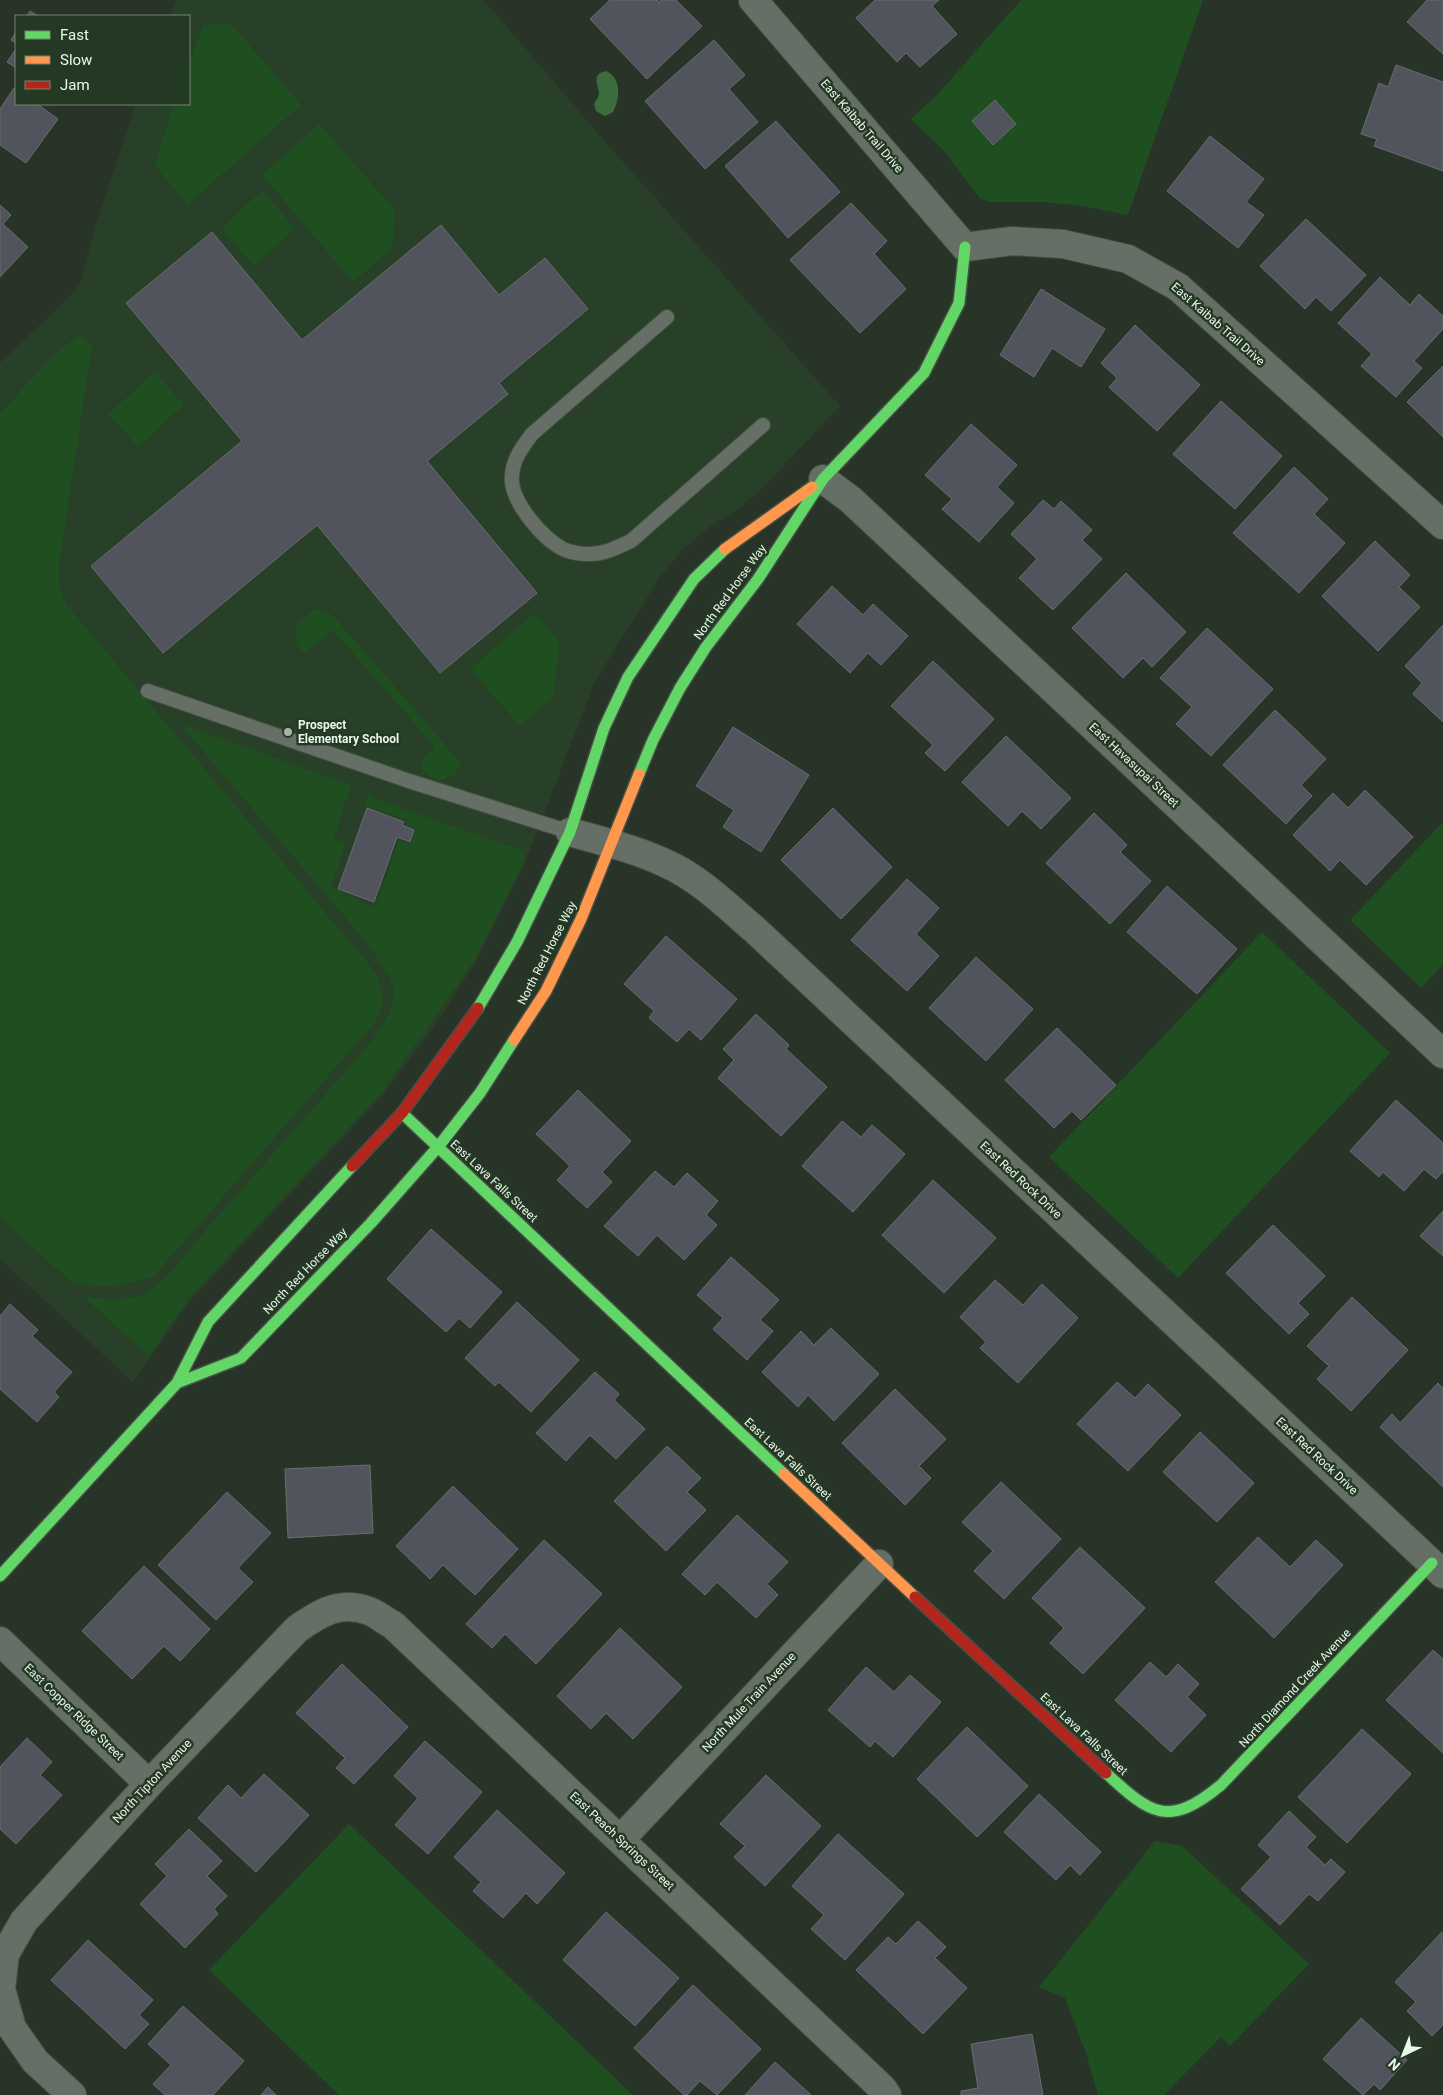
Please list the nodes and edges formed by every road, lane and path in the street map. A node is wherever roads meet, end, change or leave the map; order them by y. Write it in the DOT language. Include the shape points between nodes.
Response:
graph roads {
  1 [pos="753,0"];
  2 [pos="965,246"];
  3 [pos="667,316"];
  4 [pos="763,425"];
  5 [pos="823,479"];
  6 [pos="1443,525"];
  7 [pos="148,691"];
  8 [pos="570,832"];
  9 [pos="612,843"];
  10 [pos="1443,1054"];
  11 [pos="402,1112"];
  12 [pos="438,1147"];
  13 [pos="177,1383"];
  14 [pos="879,1564"];
  15 [pos="1437,1568"];
  16 [pos="0,1576"];
  17 [pos="344,1606"];
  18 [pos="0,1641"];
  19 [pos="149,1784"];
  20 [pos="1165,1811"];
  21 [pos="620,1840"];
  22 [pos="1,1989"];
  23 [pos="72,2095"];
  24 [pos="887,2095"];
  1 -- 2 [label="street, East Kaibab Trail Drive"];
  2 -- 5 [label="street, North Red Horse Way" via="959,303 924,373"];
  2 -- 6 [label="street, East Kaibab Trail Drive" via="1012,241 1063,244 1128,259 1178,287"];
  3 -- 4 [label="lane" via="532,434 519,452 512,475 514,492 520,506 550,541 566,550 589,555 610,551 631,541"];
  5 -- 8 [label="street, North Red Horse Way" via="730,544 689,586 628,677 604,728"];
  5 -- 9 [label="street, North Red Horse Way" via="758,579 706,647 680,688 653,740"];
  5 -- 10 [label="street, East Havasupai Street" via="851,500"];
  7 -- 8 [label="lane"];
  8 -- 9 [label="street, East Red Rock Drive"];
  8 -- 11 [label="street, North Red Horse Way" via="517,942 479,1006"];
  9 -- 12 [label="street, North Red Horse Way" via="582,919 546,991 480,1093"];
  9 -- 15 [label="street, East Red Rock Drive" via="666,863 705,887 754,929"];
  11 -- 12 [label="street, East Lava Falls Street"];
  11 -- 13 [label="street, North Red Horse Way" via="208,1322"];
  12 -- 13 [label="street, North Red Horse Way" via="371,1223 241,1358"];
  12 -- 14 [label="street, East Lava Falls Street"];
  13 -- 16 [label="street, North Red Horse Way"];
  14 -- 20 [label="street, East Lava Falls Street" via="1134,1798 1149,1808"];
  14 -- 21 [label="street, North Mule Train Avenue"];
  15 -- 20 [label="street, North Diamond Creek Avenue" via="1221,1785 1188,1809"];
  17 -- 19 [label="street, North Tipton Avenue" via="319,1613 297,1629"];
  17 -- 21 [label="street, East Peach Springs Street" via="369,1611 393,1626"];
  18 -- 19 [label="street, East Copper Ridge Street"];
  19 -- 22 [label="street, North Tipton Avenue" via="24,1921 5,1954"];
  21 -- 24 [label="street, East Peach Springs Street"];
  22 -- 23 [label="street" via="12,2028 35,2062"];
}
